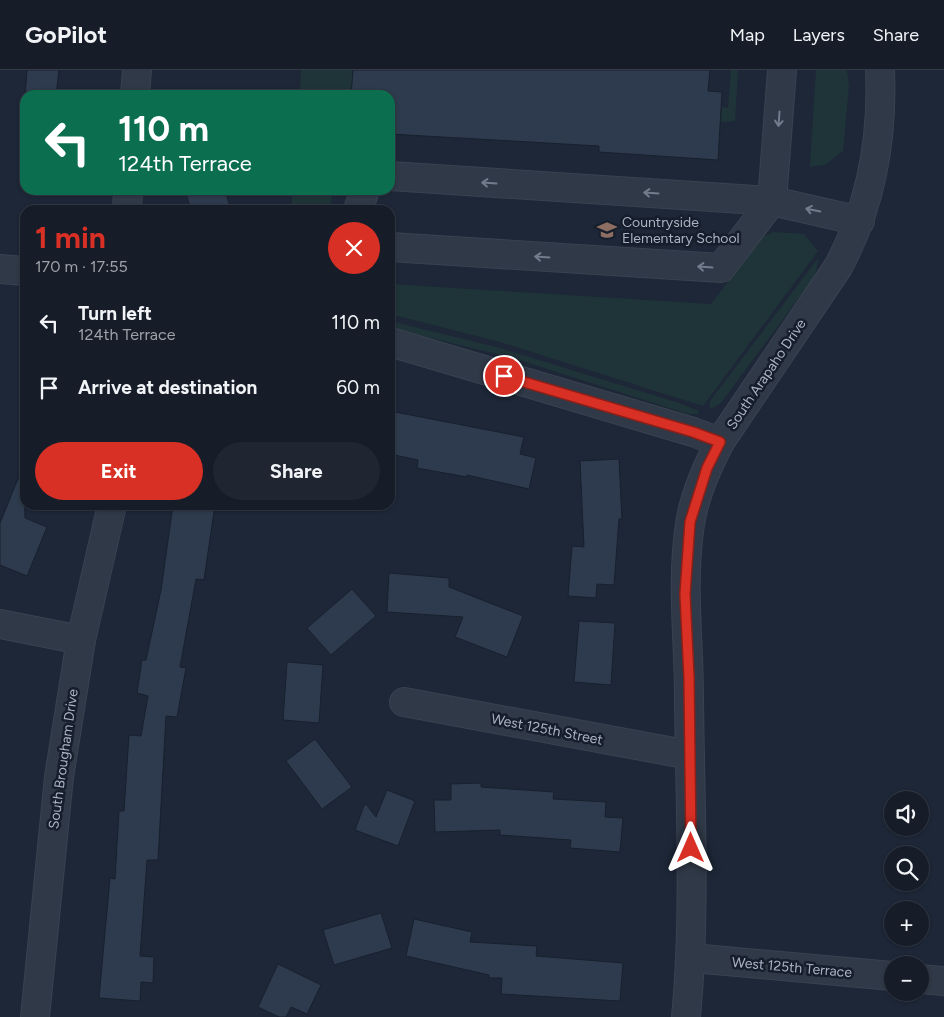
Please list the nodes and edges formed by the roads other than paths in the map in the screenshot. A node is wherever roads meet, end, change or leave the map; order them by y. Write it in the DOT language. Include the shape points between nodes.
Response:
graph roads {
  1 [pos="137,70"];
  2 [pos="782,70"];
  3 [pos="880,70"];
  4 [pos="135,90"];
  5 [pos="395,176"];
  6 [pos="772,201"];
  7 [pos="860,221"];
  8 [pos="395,247"];
  9 [pos="0,269"];
  10 [pos="20,271"];
  11 [pos="395,343"];
  12 [pos="720,442"];
  13 [pos="111,510"];
  14 [pos="0,624"];
  15 [pos="81,640"];
  16 [pos="404,702"];
  17 [pos="690,755"];
  18 [pos="692,958"];
  19 [pos="884,975"];
  20 [pos="929,980"];
  21 [pos="944,981"];
  22 [pos="35,1017"];
  23 [pos="686,1017"];
  1 -- 4 [label="street"];
  2 -- 6 [label="street, one-way"];
  3 -- 7 [label="street, South Arapaho Drive" via="879,131 870,190"];
  6 -- 5 [label="street, one-way"];
  7 -- 6 [label="street, one-way"];
  6 -- 8 [label="street, one-way" via="721,268"];
  7 -- 12 [label="street, South Arapaho Drive" via="838,267"];
  9 -- 10 [label="street"];
  11 -- 12 [label="street"];
  12 -- 17 [label="street, South Arapaho Drive" via="707,468 690,522 685,594"];
  13 -- 15 [label="street, South Brougham Drive"];
  14 -- 15 [label="street"];
  15 -- 22 [label="street, South Brougham Drive" via="59,777"];
  16 -- 17 [label="street, West 125th Street"];
  17 -- 18 [label="street, South Arapaho Drive"];
  18 -- 19 [label="street, West 125th Terrace"];
  18 -- 23 [label="street, South Arapaho Drive"];
  20 -- 21 [label="street"];
}
